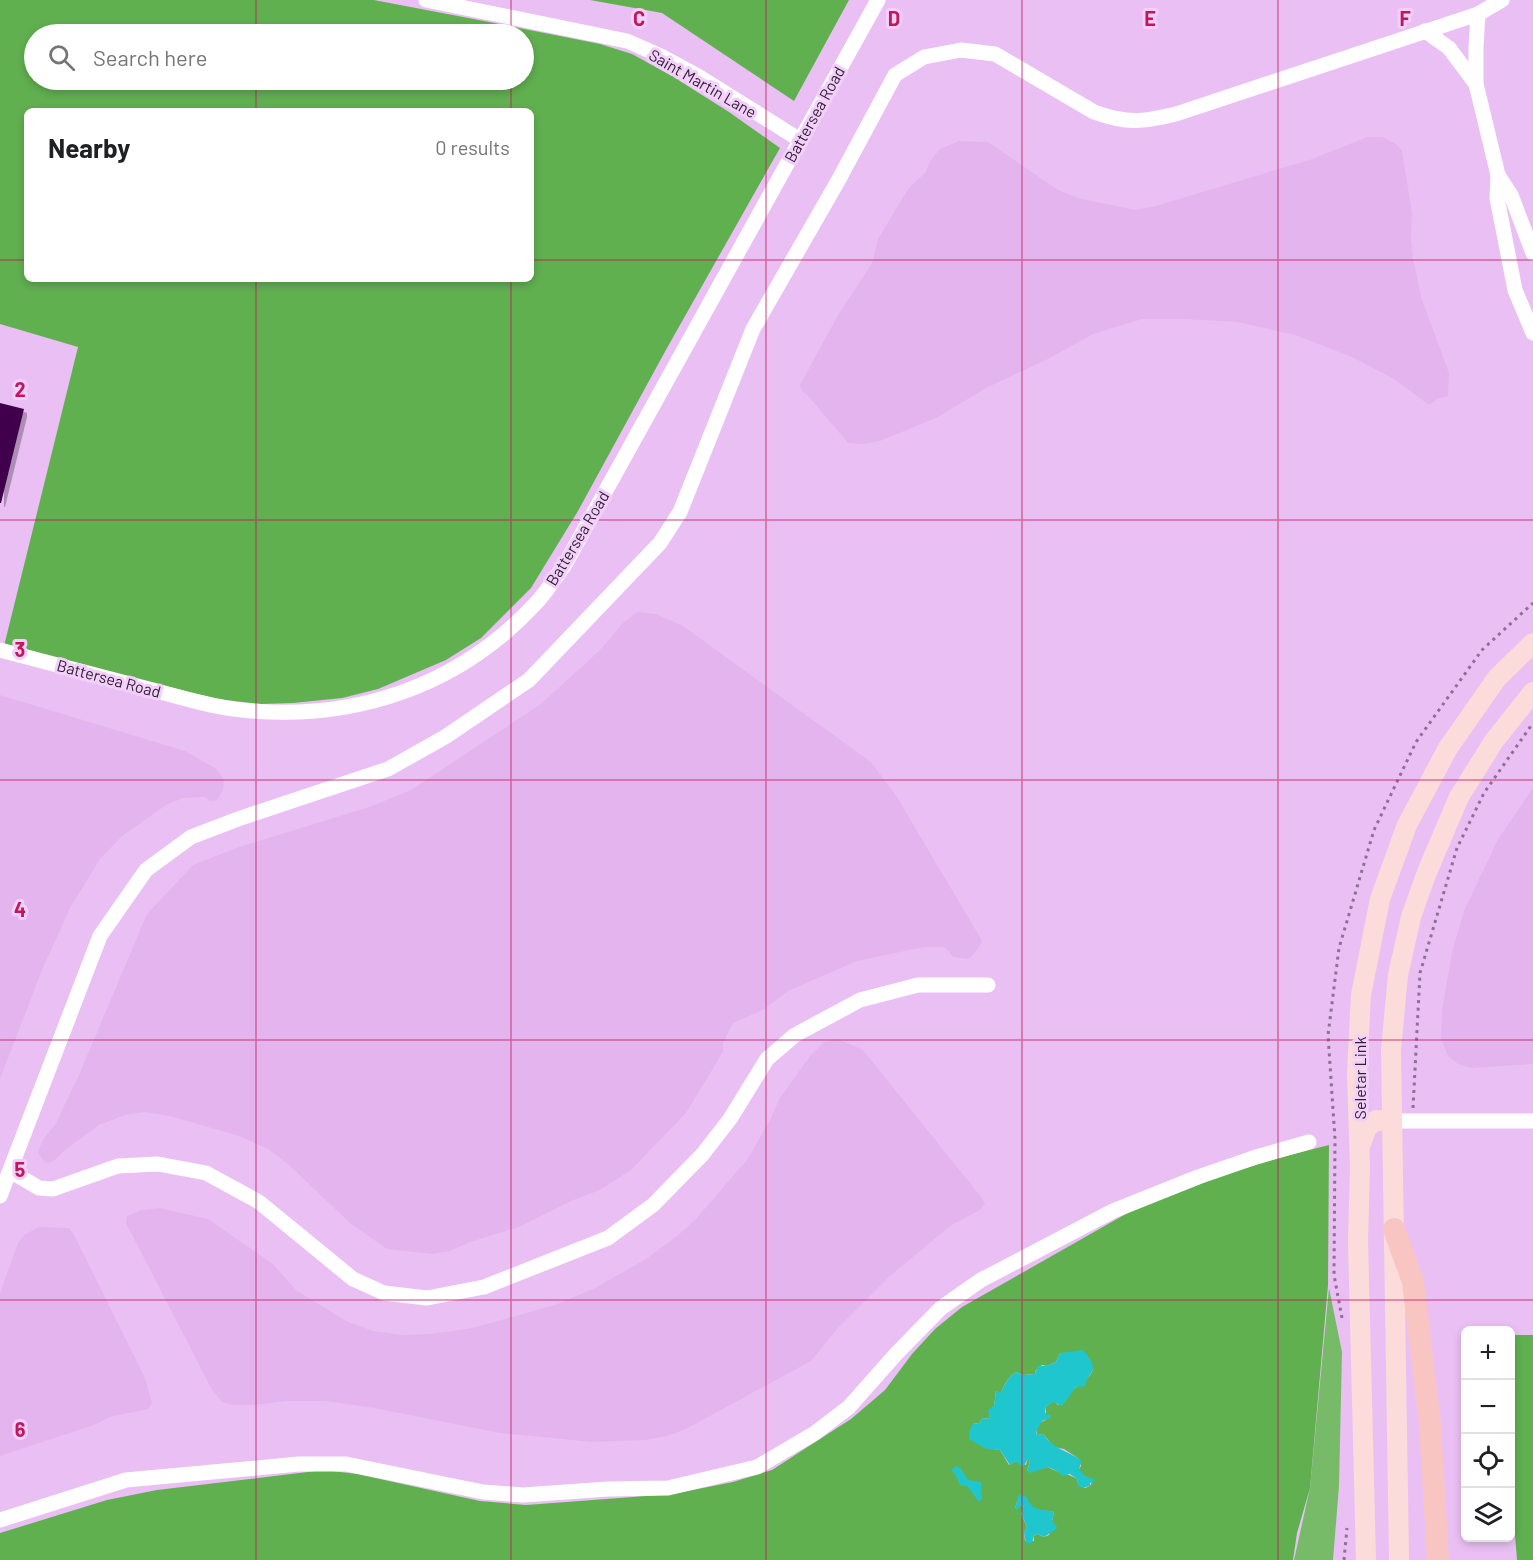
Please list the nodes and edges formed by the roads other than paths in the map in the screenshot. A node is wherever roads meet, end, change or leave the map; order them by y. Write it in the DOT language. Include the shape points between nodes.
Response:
graph roads {
  1 [pos="426,0"];
  2 [pos="878,0"];
  3 [pos="1502,0"];
  4 [pos="1478,14"];
  5 [pos="1425,31"];
  6 [pos="1476,84"];
  7 [pos="800,140"];
  8 [pos="1498,175"];
  9 [pos="1533,252"];
  10 [pos="1533,333"];
  11 [pos="1533,643"];
  12 [pos="0,650"];
  13 [pos="1533,692"];
  14 [pos="988,985"];
  15 [pos="1402,1121"];
  16 [pos="1533,1121"];
  17 [pos="1309,1142"];
  18 [pos="1360,1146"];
  19 [pos="10,1171"];
  20 [pos="0,1196"];
  21 [pos="1394,1229"];
  22 [pos="0,1520"];
  23 [pos="1366,1560"];
  24 [pos="1399,1560"];
  25 [pos="1438,1560"];
  1 -- 7 [label="lane, Saint Martin Lane" via="627,41 698,76"];
  2 -- 7 [label="lane, Battersea Road"];
  3 -- 4 [label="lane"];
  4 -- 5 [label="lane"];
  4 -- 6 [label="lane"];
  5 -- 6 [label="lane" via="1449,48"];
  5 -- 19 [label="lane" via="1176,114 1133,122 1094,112 995,54 961,50 924,57 895,75 753,329 680,512 660,543 528,680 445,736 388,769 191,837 146,870 100,936"];
  6 -- 8 [label="lane"];
  7 -- 12 [label="lane, Battersea Road" via="564,566 537,602 503,635 465,663 385,700 290,713 202,703"];
  8 -- 9 [label="lane"];
  8 -- 10 [label="lane" via="1497,198 1515,290"];
  11 -- 18 [label="main road, Seletar Link" via="1497,678 1448,748 1407,825 1380,899 1361,995 1357,1073"];
  13 -- 15 [label="main road, Seletar Link" via="1494,741 1459,796 1412,917 1397,986 1391,1050"];
  14 -- 19 [label="lane" via="918,985 860,1000 795,1035 767,1059 730,1119 702,1155 653,1205 608,1238 484,1287 427,1298 384,1293 353,1280 259,1202 206,1173 158,1164 118,1166 53,1189 39,1188"];
  15 -- 16 [label="lane"];
  15 -- 18 [label="main road" via="1376,1120"];
  15 -- 21 [label="main road, Seletar Link"];
  17 -- 22 [label="lane" via="1198,1177 1113,1211 981,1280 941,1308 849,1407 815,1433 757,1467 668,1488 523,1495 483,1492 346,1464 299,1464 126,1480"];
  18 -- 23 [label="main road, Seletar Link" via="1358,1241"];
  19 -- 20 [label="lane"];
  21 -- 24 [label="main road, Seletar Link"];
  21 -- 25 [label="highway" via="1413,1282 1430,1425"];
}
